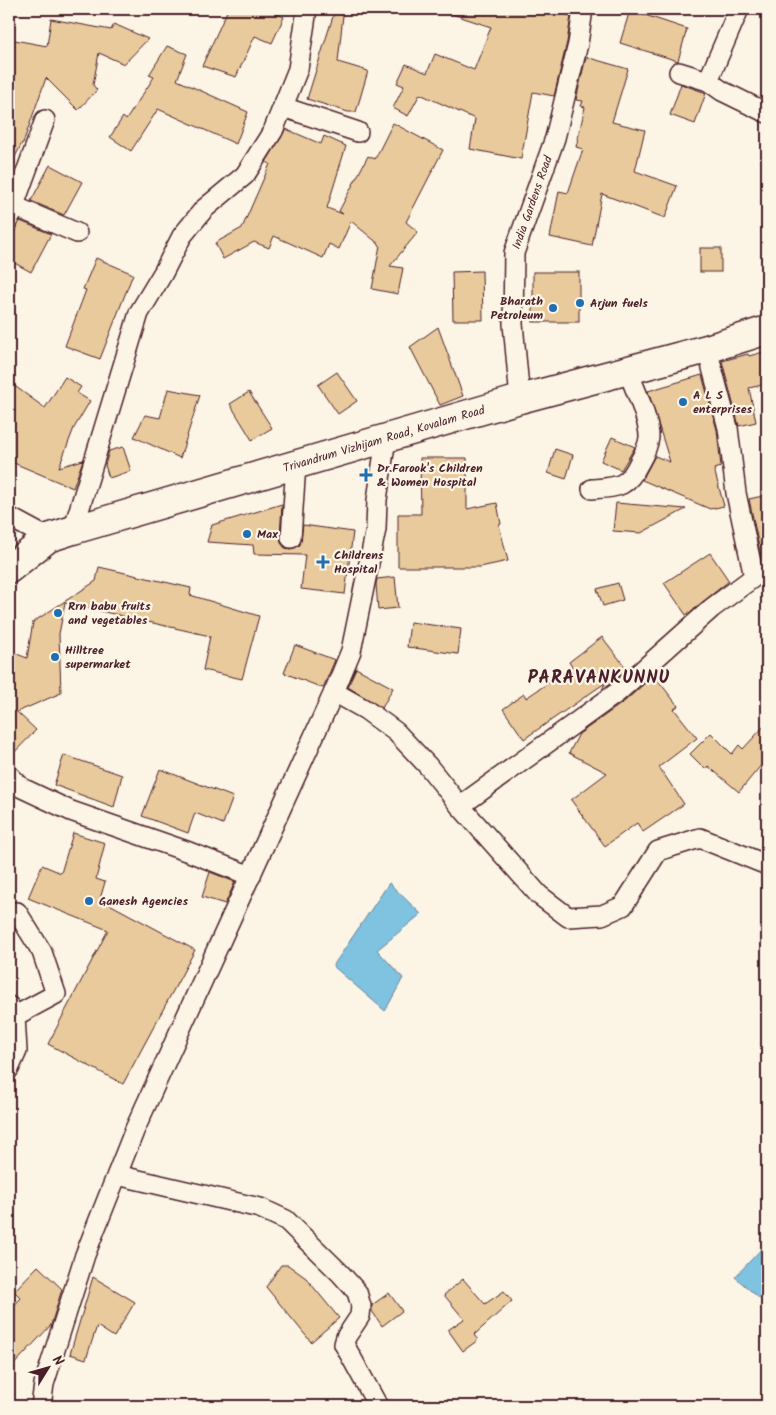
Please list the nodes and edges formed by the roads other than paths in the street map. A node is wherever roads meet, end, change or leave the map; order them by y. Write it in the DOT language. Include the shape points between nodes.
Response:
graph roads {
  1 [pos="307,9"];
  2 [pos="583,9"];
  3 [pos="740,9"];
  4 [pos="680,72"];
  5 [pos="708,81"];
  6 [pos="283,107"];
  7 [pos="767,112"];
  8 [pos="45,120"];
  9 [pos="358,132"];
  10 [pos="11,212"];
  11 [pos="77,233"];
  12 [pos="767,330"];
  13 [pos="708,349"];
  14 [pos="628,371"];
  15 [pos="520,399"];
  16 [pos="386,438"];
  17 [pos="296,464"];
  18 [pos="592,489"];
  19 [pos="9,517"];
  20 [pos="61,534"];
  21 [pos="291,538"];
  22 [pos="9,569"];
  23 [pos="334,692"];
  24 [pos="9,775"];
  25 [pos="460,806"];
  26 [pos="767,865"];
  27 [pos="251,876"];
  28 [pos="9,919"];
  29 [pos="12,1010"];
  30 [pos="9,1069"];
  31 [pos="117,1175"];
  32 [pos="41,1406"];
  33 [pos="378,1406"];
  1 -- 6 [label="street" via="298,69"];
  2 -- 15 [label="street, India Gardens Road" via="578,44 555,138 514,253 513,324"];
  3 -- 5 [label="street"];
  4 -- 5 [label="street"];
  5 -- 7 [label="street"];
  6 -- 9 [label="street"];
  6 -- 20 [label="street" via="274,131 245,175 204,209 182,236 139,313"];
  8 -- 10 [label="street"];
  10 -- 11 [label="street"];
  12 -- 13 [label="main road, Trivandrum Vizhijam Road, Kovalam Road"];
  13 -- 14 [label="main road, Trivandrum Vizhijam Road, Kovalam Road"];
  13 -- 25 [label="street" via="728,428 736,492 754,576 712,608 618,692"];
  14 -- 15 [label="main road, Trivandrum Vizhijam Road, Kovalam Road"];
  14 -- 18 [label="street" via="645,416 649,437 644,455 626,482 615,487"];
  15 -- 16 [label="main road, Trivandrum Vizhijam Road, Kovalam Road"];
  16 -- 17 [label="main road, Trivandrum Vizhijam Road, Kovalam Road"];
  16 -- 23 [label="street" via="376,529 350,651"];
  17 -- 20 [label="main road, Trivandrum Vizhijam Road, Kovalam Road"];
  17 -- 21 [label="street"];
  19 -- 20 [label="street"];
  20 -- 22 [label="main road, Trivandrum Vizhijam Road, Kovalam Road"];
  23 -- 25 [label="street" via="396,732"];
  23 -- 27 [label="street"];
  24 -- 27 [label="street" via="22,788 71,811"];
  25 -- 26 [label="street" via="539,895 568,917 602,915 623,906 658,851 700,838"];
  27 -- 31 [label="street"];
  28 -- 29 [label="street" via="17,912 42,952 56,994"];
  29 -- 30 [label="street" via="16,1052"];
  31 -- 32 [label="street" via="82,1264 44,1384"];
  31 -- 33 [label="street" via="260,1208 286,1220 357,1292 360,1316 344,1344"];
}
